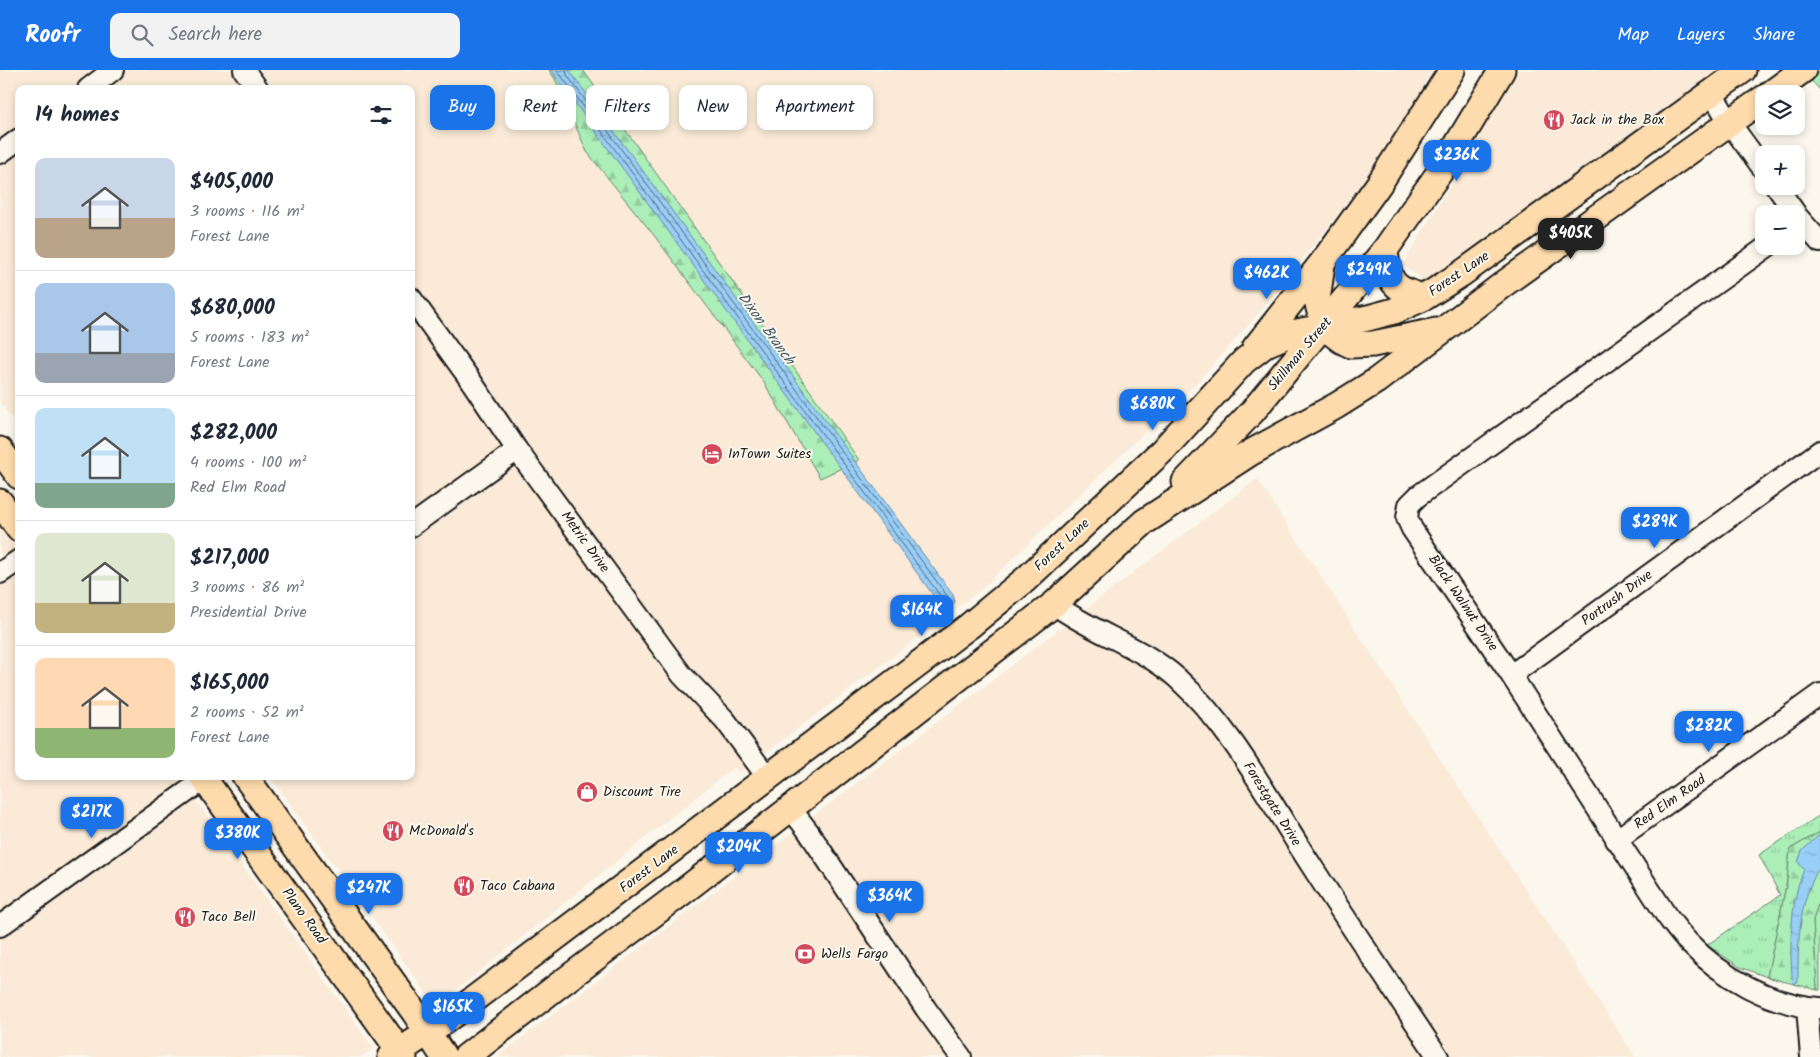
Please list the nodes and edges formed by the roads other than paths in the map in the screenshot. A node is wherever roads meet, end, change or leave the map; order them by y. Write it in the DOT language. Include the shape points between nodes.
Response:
graph roads {
  1 [pos="113,70"];
  2 [pos="244,70"];
  3 [pos="1452,70"];
  4 [pos="1502,70"];
  5 [pos="1743,70"];
  6 [pos="1803,70"];
  7 [pos="93,85"];
  8 [pos="255,85"];
  9 [pos="1782,85"];
  10 [pos="1712,93"];
  11 [pos="1755,104"];
  12 [pos="1729,122"];
  13 [pos="15,142"];
  14 [pos="0,153"];
  15 [pos="1755,158"];
  16 [pos="1559,204"];
  17 [pos="1805,227"];
  18 [pos="1820,242"];
  19 [pos="1385,250"];
  20 [pos="1755,255"];
  21 [pos="1322,264"];
  22 [pos="1505,283"];
  23 [pos="1425,296"];
  24 [pos="415,303"];
  25 [pos="1324,327"];
  26 [pos="1441,330"];
  27 [pos="1244,361"];
  28 [pos="0,450"];
  29 [pos="517,450"];
  30 [pos="1820,451"];
  31 [pos="15,471"];
  32 [pos="0,502"];
  33 [pos="1144,522"];
  34 [pos="15,523"];
  35 [pos="415,523"];
  36 [pos="15,563"];
  37 [pos="0,573"];
  38 [pos="1026,579"];
  39 [pos="1054,604"];
  40 [pos="1511,675"];
  41 [pos="1820,694"];
  42 [pos="768,778"];
  43 [pos="201,780"];
  44 [pos="207,780"];
  45 [pos="248,780"];
  46 [pos="791,809"];
  47 [pos="1616,840"];
  48 [pos="0,926"];
  49 [pos="1814,1007"];
  50 [pos="428,1032"];
  51 [pos="398,1055"];
  52 [pos="444,1057"];
  53 [pos="466,1057"];
  54 [pos="961,1057"];
  55 [pos="1438,1057"];
  56 [pos="1811,1057"];
  1 -- 7 [label="street"];
  2 -- 8 [label="street"];
  3 -- 21 [label="main road" via="1384,177"];
  4 -- 19 [label="main road, Skillman Street" via="1446,163"];
  5 -- 10 [label="main road, Forest Lane"];
  6 -- 9 [label="main road"];
  10 -- 12 [label="street"];
  10 -- 16 [label="main road, Forest Lane"];
  11 -- 12 [label="main road"];
  12 -- 15 [label="street"];
  12 -- 22 [label="main road"];
  13 -- 14 [label="street"];
  16 -- 22 [label="main road" via="1562,215 1558,226 1518,254"];
  16 -- 23 [label="main road, Forest Lane"];
  17 -- 18 [label="street"];
  19 -- 23 [label="main road" via="1387,271 1394,284 1406,293"];
  19 -- 25 [label="main road, Skillman Street"];
  20 -- 40 [label="street, Black Walnut Drive" via="1409,505 1407,518 1412,529"];
  21 -- 25 [label="main road" via="1317,300"];
  21 -- 27 [label="main road"];
  22 -- 26 [label="main road"];
  23 -- 25 [label="main road, Forest Lane" via="1394,311"];
  24 -- 29 [label="street, Metric Drive"];
  25 -- 26 [label="main road" via="1351,344 1373,344"];
  25 -- 27 [label="main road, Forest Lane" via="1292,333 1266,344"];
  25 -- 33 [label="main road, Skillman Street" via="1252,412"];
  26 -- 33 [label="main road" via="1376,381 1250,453"];
  27 -- 38 [label="main road, Forest Lane" via="1163,450"];
  28 -- 31 [label="main road"];
  29 -- 35 [label="street"];
  29 -- 42 [label="street, Metric Drive" via="682,675 729,724"];
  30 -- 40 [label="street, Portrush Drive"];
  32 -- 34 [label="main road"];
  33 -- 39 [label="main road"];
  36 -- 37 [label="street"];
  38 -- 39 [label="main road"];
  38 -- 42 [label="main road, Forest Lane"];
  39 -- 46 [label="main road"];
  39 -- 55 [label="street, Forestgate Drive" via="1073,618 1147,656 1194,695 1235,745"];
  40 -- 47 [label="street, Black Walnut Drive"];
  41 -- 47 [label="street, Red Elm Road"];
  42 -- 46 [label="main road"];
  42 -- 50 [label="main road, Forest Lane"];
  43 -- 48 [label="street"];
  44 -- 51 [label="main road, Plano Road"];
  45 -- 50 [label="main road"];
  46 -- 53 [label="main road"];
  46 -- 54 [label="street"];
  47 -- 49 [label="street, Black Walnut Drive" via="1687,942 1716,968 1761,992"];
  49 -- 56 [label="street"];
  50 -- 51 [label="main road, Forest Lane"];
  50 -- 52 [label="main road"];
}
